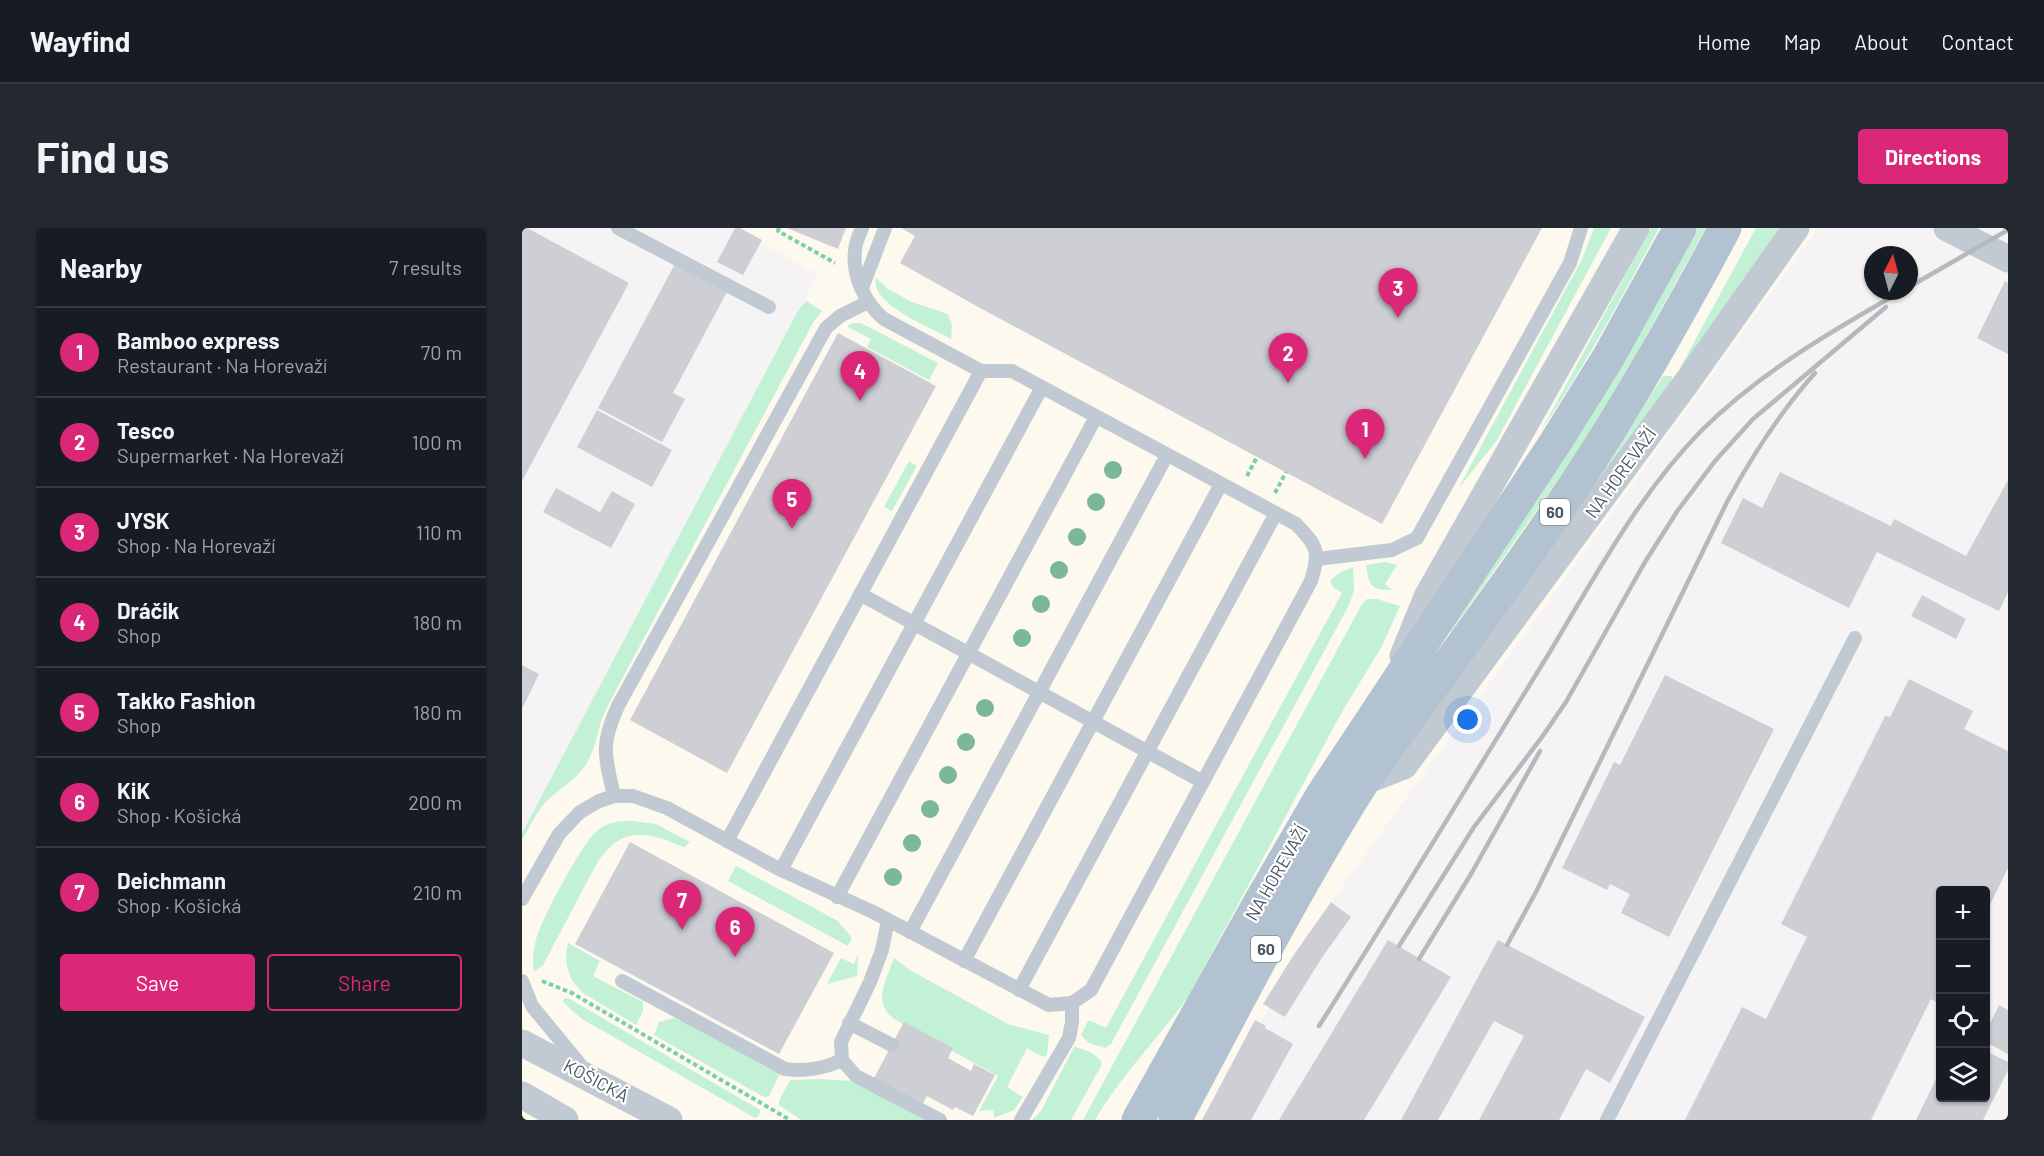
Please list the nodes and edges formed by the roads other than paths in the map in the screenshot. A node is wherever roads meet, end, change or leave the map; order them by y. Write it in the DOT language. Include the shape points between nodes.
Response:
graph roads {
  1 [pos="618,228"];
  2 [pos="862,228"];
  3 [pos="885,228"];
  4 [pos="1581,228"];
  5 [pos="1636,228"];
  6 [pos="1680,228"];
  7 [pos="1725,228"];
  8 [pos="1796,228"];
  9 [pos="1957,230"];
  10 [pos="2008,259"];
  11 [pos="862,288"];
  12 [pos="868,302"];
  13 [pos="769,307"];
  14 [pos="981,371"];
  15 [pos="1042,387"];
  16 [pos="1096,417"];
  17 [pos="1167,455"];
  18 [pos="1221,484"];
  19 [pos="1275,513"];
  20 [pos="1317,559"];
  21 [pos="860,594"];
  22 [pos="914,625"];
  23 [pos="1855,638"];
  24 [pos="967,654"];
  25 [pos="1039,693"];
  26 [pos="1388,694"];
  27 [pos="1093,723"];
  28 [pos="1146,752"];
  29 [pos="1203,782"];
  30 [pos="1363,782"];
  31 [pos="614,796"];
  32 [pos="727,841"];
  33 [pos="781,870"];
  34 [pos="837,897"];
  35 [pos="522,899"];
  36 [pos="888,920"];
  37 [pos="910,932"];
  38 [pos="964,961"];
  39 [pos="522,981"];
  40 [pos="622,981"];
  41 [pos="1019,990"];
  42 [pos="1072,1003"];
  43 [pos="849,1023"];
  44 [pos="522,1043"];
  45 [pos="892,1045"];
  46 [pos="842,1060"];
  47 [pos="592,1078"];
  48 [pos="522,1095"];
  49 [pos="939,1102"];
  50 [pos="936,1118"];
  51 [pos="566,1120"];
  52 [pos="669,1120"];
  53 [pos="1021,1120"];
  54 [pos="1138,1120"];
  55 [pos="1175,1120"];
  56 [pos="1607,1120"];
  1 -- 13 [label="lane"];
  2 -- 11 [label="lane" via="854,252"];
  3 -- 11 [label="lane"];
  4 -- 20 [label="lane" via="1570,263 1417,538 1392,550"];
  5 -- 26 [label="street, NA HOREVAŽÍ" via="1427,597"];
  6 -- 26 [label="main road, NA HOREVAŽÍ / 60" via="1608,358 1555,443"];
  7 -- 30 [label="main road, NA HOREVAŽÍ / 60" via="1590,461"];
  8 -- 30 [label="street, NA HOREVAŽÍ" via="1404,766"];
  9 -- 10 [label="street"];
  11 -- 12 [label="lane"];
  12 -- 14 [label="lane" via="884,319"];
  12 -- 31 [label="lane" via="826,328 618,706 605,743"];
  14 -- 15 [label="lane" via="1012,371"];
  14 -- 21 [label="lane"];
  15 -- 16 [label="lane"];
  15 -- 22 [label="lane"];
  16 -- 17 [label="lane"];
  16 -- 24 [label="lane"];
  17 -- 18 [label="lane"];
  17 -- 25 [label="lane"];
  18 -- 19 [label="lane"];
  18 -- 27 [label="lane"];
  19 -- 20 [label="lane" via="1296,524 1313,542"];
  19 -- 28 [label="lane"];
  20 -- 29 [label="lane" via="1311,581"];
  21 -- 22 [label="lane"];
  21 -- 32 [label="lane"];
  22 -- 24 [label="lane"];
  22 -- 33 [label="lane"];
  23 -- 56 [label="lane"];
  24 -- 25 [label="lane"];
  24 -- 34 [label="lane"];
  25 -- 27 [label="lane"];
  25 -- 37 [label="lane"];
  26 -- 54 [label="main road, NA HOREVAŽÍ / 60" via="1316,805"];
  27 -- 28 [label="lane"];
  27 -- 38 [label="lane"];
  28 -- 29 [label="lane"];
  28 -- 41 [label="lane"];
  29 -- 42 [label="lane" via="1091,990"];
  30 -- 55 [label="main road, NA HOREVAŽÍ / 60" via="1284,914"];
  31 -- 32 [label="lane" via="633,796 667,808"];
  31 -- 35 [label="lane" via="589,806 559,834"];
  32 -- 33 [label="lane"];
  33 -- 34 [label="lane"];
  34 -- 36 [label="lane"];
  36 -- 37 [label="lane"];
  36 -- 43 [label="lane" via="870,982"];
  37 -- 38 [label="lane"];
  38 -- 41 [label="lane"];
  39 -- 47 [label="lane" via="532,1006"];
  40 -- 46 [label="lane" via="785,1069 802,1072"];
  41 -- 42 [label="lane" via="1049,1005"];
  42 -- 53 [label="lane" via="1068,1038"];
  43 -- 45 [label="lane"];
  43 -- 46 [label="lane" via="841,1042"];
  44 -- 47 [label="street, KOŠICKÁ"];
  46 -- 50 [label="lane" via="856,1076"];
  47 -- 52 [label="street, KOŠICKÁ"];
  48 -- 51 [label="street"];
  49 -- 50 [label="lane"];
}
